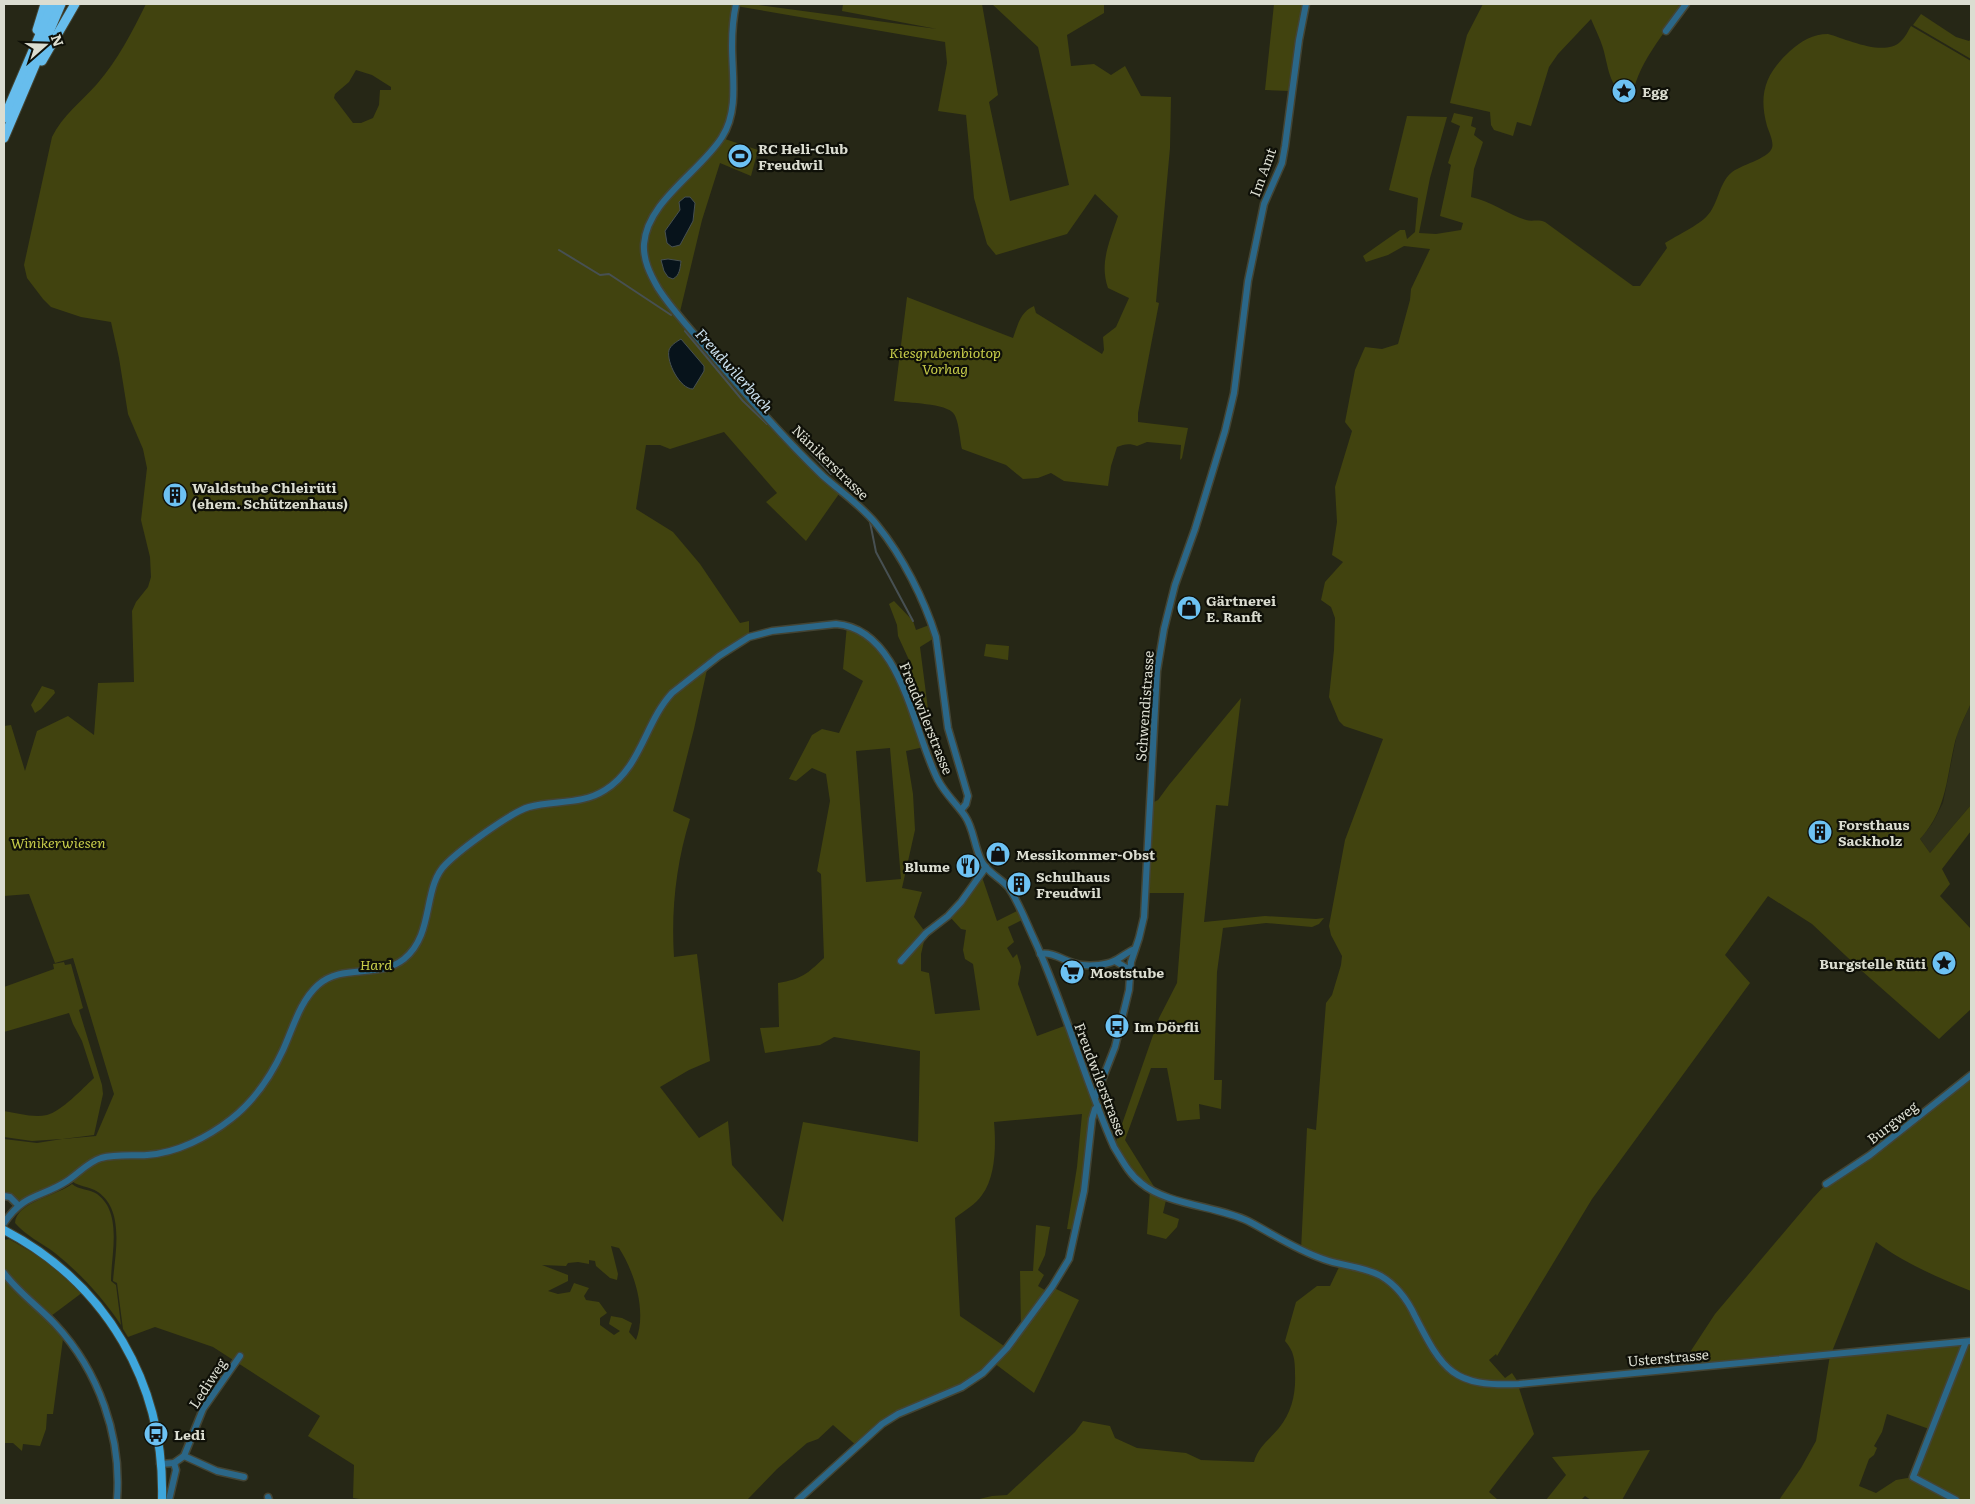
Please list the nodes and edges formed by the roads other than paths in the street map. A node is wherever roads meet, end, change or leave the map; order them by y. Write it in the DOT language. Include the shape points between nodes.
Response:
graph roads {
  1 [pos="45,4"];
  2 [pos="54,4"];
  3 [pos="61,4"];
  4 [pos="75,4"];
  5 [pos="736,4"];
  6 [pos="1306,4"];
  7 [pos="1686,4"];
  8 [pos="1666,30"];
  9 [pos="25,70"];
  10 [pos="22,95"];
  11 [pos="4,118"];
  12 [pos="4,138"];
  13 [pos="1243,319"];
  14 [pos="961,810"];
  15 [pos="986,868"];
  16 [pos="1135,949"];
  17 [pos="1040,954"];
  18 [pos="901,961"];
  19 [pos="1115,961"];
  20 [pos="1130,970"];
  21 [pos="1971,1075"];
  22 [pos="1095,1098"];
  23 [pos="1098,1106"];
  24 [pos="1826,1184"];
  25 [pos="4,1196"];
  26 [pos="18,1205"];
  27 [pos="4,1223"];
  28 [pos="4,1230"];
  29 [pos="4,1273"];
  30 [pos="1408,1303"];
  31 [pos="1969,1341"];
  32 [pos="240,1356"];
  33 [pos="184,1456"];
  34 [pos="174,1463"];
  35 [pos="160,1464"];
  36 [pos="244,1477"];
  37 [pos="117,1500"];
  38 [pos="162,1500"];
  39 [pos="169,1500"];
  40 [pos="798,1500"];
  41 [pos="1956,1500"];
  1 -- 9 [label="highway"];
  2 -- 9 [label="highway"];
  3 -- 10 [label="highway"];
  4 -- 10 [label="highway"];
  5 -- 14 [label="street, Nänikerstrasse" via="728,127 717,144 654,215 645,240 646,260 657,286 679,316 795,447 876,524 902,563 936,638 947,720 968,796"];
  6 -- 13 [label="street, Im Amt" via="1282,162 1264,204"];
  7 -- 8 [label="street"];
  9 -- 11 [label="highway"];
  10 -- 12 [label="highway"];
  13 -- 16 [label="street, Schwendistrasse" via="1234,393 1225,431 1168,608 1160,650 1144,917"];
  14 -- 15 [label="street, Freudwilerstrasse"];
  14 -- 26 [label="street, Freudwilerstrasse" via="938,780 892,663 870,638 855,628 836,624 772,631 749,637 672,693 629,766 606,790 584,799 521,810 448,861 436,878 423,929 409,954 387,968 332,976 315,988 304,1002 283,1051 265,1082 231,1118 170,1151 98,1159 64,1183"];
  15 -- 17 [label="street, Freudwilerstrasse" via="1008,888"];
  15 -- 18 [label="street" via="961,902"];
  16 -- 19 [label="street"];
  16 -- 20 [label="street, Schwendistrasse"];
  17 -- 19 [label="street" via="1047,953 1082,965"];
  17 -- 22 [label="street, Freudwilerstrasse"];
  19 -- 20 [label="street"];
  20 -- 22 [label="street, Schwendistrasse" via="1129,990 1115,1047"];
  21 -- 24 [label="street, Burgweg" via="1870,1155"];
  22 -- 23 [label="street, Freudwilerstrasse"];
  23 -- 30 [label="street, Freudwilerstrasse" via="1120,1157 1150,1190 1242,1218 1323,1260 1370,1271 1390,1283"];
  23 -- 40 [label="street" via="1092,1119 1084,1192 1069,1259 1007,1348 983,1373 962,1387 882,1424"];
  25 -- 26 [label="street"];
  26 -- 27 [label="street, Freudwilerstrasse"];
  28 -- 35 [label="main road" via="37,1249 67,1273 114,1326 145,1388"];
  29 -- 37 [label="street" via="61,1331 91,1376 103,1402 113,1439"];
  30 -- 31 [label="street, Usterstrasse" via="1431,1348 1450,1371 1465,1379 1492,1384"];
  31 -- 41 [label="street" via="1913,1477"];
  32 -- 33 [label="street, Lediweg" via="203,1410"];
  33 -- 34 [label="street"];
  33 -- 36 [label="street" via="217,1471"];
  34 -- 35 [label="street"];
  34 -- 39 [label="street" via="176,1470"];
  35 -- 38 [label="main road"];
}
